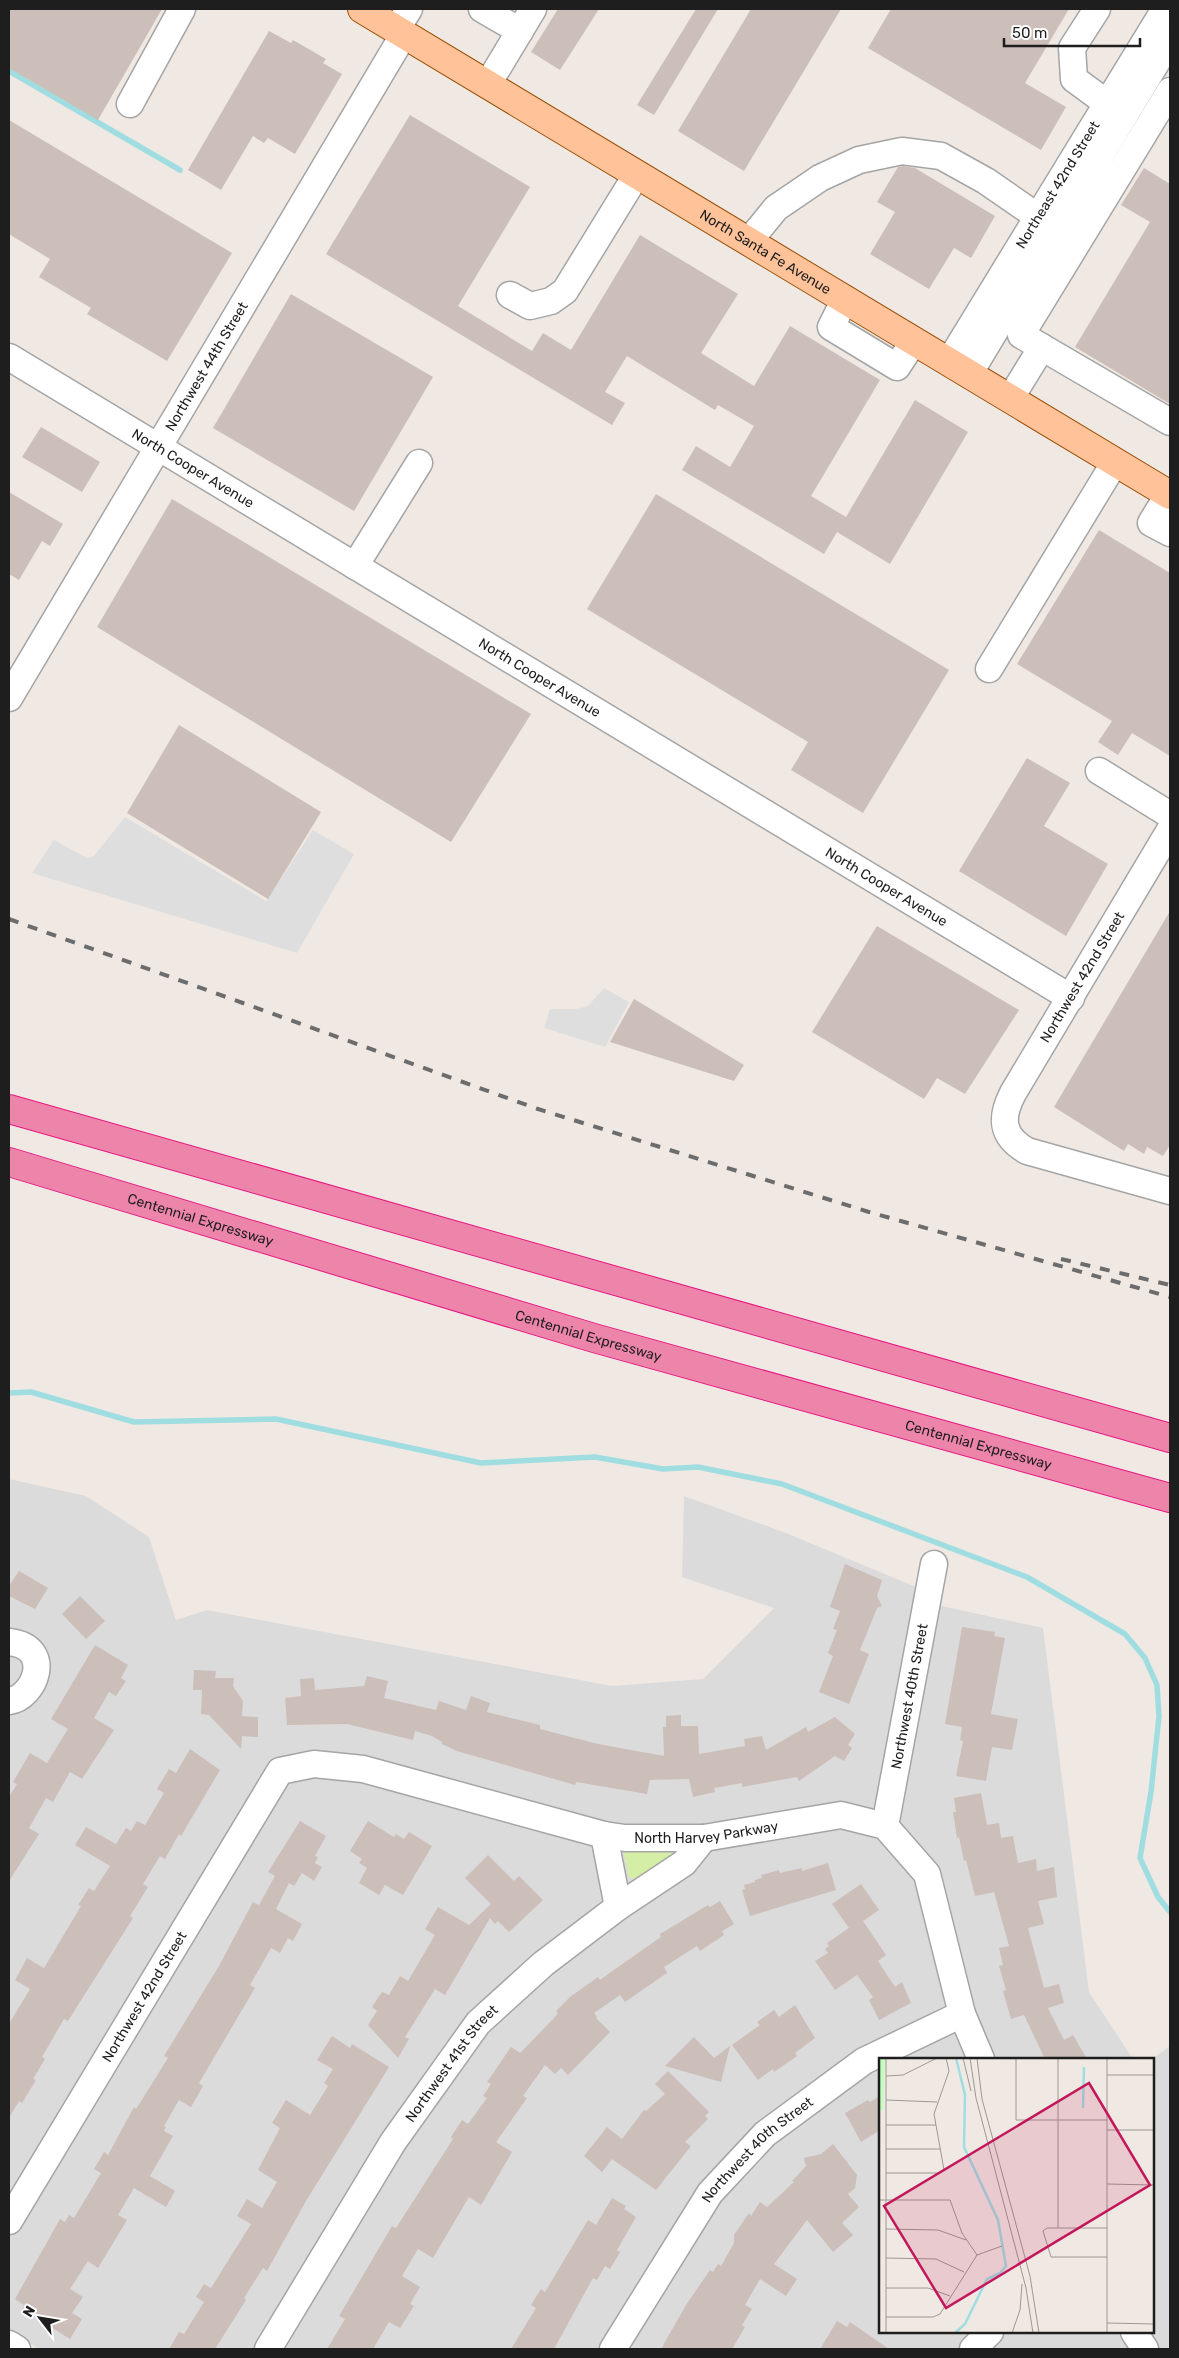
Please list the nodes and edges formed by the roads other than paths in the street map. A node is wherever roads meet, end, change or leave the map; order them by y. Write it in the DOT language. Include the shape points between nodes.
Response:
graph roads {
  1 [pos="182,9"];
  2 [pos="362,9"];
  3 [pos="482,9"];
  4 [pos="533,9"];
  5 [pos="1097,9"];
  6 [pos="1165,9"];
  7 [pos="403,24"];
  8 [pos="520,31"];
  9 [pos="1170,40"];
  10 [pos="488,84"];
  11 [pos="1170,91"];
  12 [pos="1118,99"];
  13 [pos="130,104"];
  14 [pos="1155,116"];
  15 [pos="637,174"];
  16 [pos="1061,213"];
  17 [pos="749,241"];
  18 [pos="510,295"];
  19 [pos="1042,347"];
  20 [pos="9,357"];
  21 [pos="959,368"];
  22 [pos="1010,398"];
  23 [pos="1170,422"];
  24 [pos="158,447"];
  25 [pos="1115,462"];
  26 [pos="419,463"];
  27 [pos="1170,494"];
  28 [pos="1170,534"];
  29 [pos="355,566"];
  30 [pos="989,669"];
  31 [pos="9,698"];
  32 [pos="1099,772"];
  33 [pos="1170,815"];
  34 [pos="1170,830"];
  35 [pos="1071,998"];
  36 [pos="9,1109"];
  37 [pos="9,1162"];
  38 [pos="1170,1191"];
  39 [pos="1170,1438"];
  40 [pos="1170,1498"];
  41 [pos="934,1564"];
  42 [pos="9,1642"];
  43 [pos="9,1701"];
  44 [pos="280,1771"];
  45 [pos="885,1826"];
  46 [pos="604,1835"];
  47 [pos="704,1838"];
  48 [pos="618,1907"];
  49 [pos="962,2014"];
  50 [pos="982,2058"];
  51 [pos="9,2220"];
  52 [pos="989,2333"];
  53 [pos="1135,2333"];
  54 [pos="9,2344"];
  55 [pos="17,2349"];
  56 [pos="268,2349"];
  57 [pos="613,2349"];
  58 [pos="973,2349"];
  59 [pos="1145,2349"];
  1 -- 13 [label="street"];
  2 -- 7 [label="main road, North Santa Fe Avenue"];
  3 -- 8 [label="street"];
  4 -- 8 [label="street"];
  5 -- 12 [label="street" via="1072,48 1074,78"];
  6 -- 12 [label="street, Northeast 42nd Street"];
  7 -- 10 [label="main road, North Santa Fe Avenue"];
  7 -- 24 [label="street, Northwest 44th Street"];
  8 -- 10 [label="street"];
  9 -- 12 [label="street, Northeast 42nd Street"];
  10 -- 15 [label="main road, North Santa Fe Avenue"];
  11 -- 14 [label="street"];
  12 -- 14 [label="street"];
  12 -- 16 [label="street, Northeast 42nd Street"];
  14 -- 16 [label="street"];
  15 -- 17 [label="main road, North Santa Fe Avenue"];
  15 -- 18 [label="street" via="565,291 551,301 530,306"];
  16 -- 17 [label="street" via="986,181 941,156 902,151 859,160 820,178 776,208"];
  16 -- 19 [label="street" via="1021,335"];
  16 -- 21 [label="street, Northeast 42nd Street"];
  17 -- 21 [label="main road, North Santa Fe Avenue"];
  19 -- 22 [label="street"];
  19 -- 23 [label="street"];
  20 -- 24 [label="street, North Cooper Avenue"];
  21 -- 22 [label="main road, North Santa Fe Avenue"];
  22 -- 25 [label="main road, North Santa Fe Avenue"];
  24 -- 29 [label="street, North Cooper Avenue"];
  24 -- 31 [label="street, Northwest 44th Street"];
  25 -- 27 [label="main road, North Santa Fe Avenue"];
  25 -- 30 [label="street"];
  26 -- 29 [label="street"];
  27 -- 28 [label="street" via="1152,523"];
  29 -- 35 [label="street, North Cooper Avenue"];
  32 -- 33 [label="street"];
  34 -- 35 [label="street, Northwest 42nd Street"];
  35 -- 38 [label="street, Northwest 42nd Street" via="1007,1106 1005,1128 1027,1151"];
  36 -- 39 [label="highway"];
  37 -- 40 [label="highway, Centennial Expressway" via="594,1338"];
  41 -- 45 [label="street, Northwest 40th Street"];
  42 -- 43 [label="street" via="30,1648 36,1658 36,1668 26,1692"];
  44 -- 46 [label="street, North Harvey Parkway" via="314,1764 363,1769"];
  44 -- 51 [label="street, Northwest 42nd Street"];
  45 -- 47 [label="street, North Harvey Parkway" via="841,1815"];
  45 -- 49 [label="street" via="927,1874"];
  46 -- 47 [label="street, North Harvey Parkway"];
  46 -- 48 [label="street"];
  47 -- 48 [label="street, Northwest 41st Street" via="684,1863"];
  48 -- 56 [label="street, Northwest 41st Street" via="543,1964 478,2023 393,2142"];
  49 -- 50 [label="street"];
  49 -- 57 [label="street, Northwest 40th Street" via="864,2061 765,2134 710,2193"];
  52 -- 58 [label="street"];
  53 -- 59 [label="street"];
  54 -- 55 [label="street"];
}
